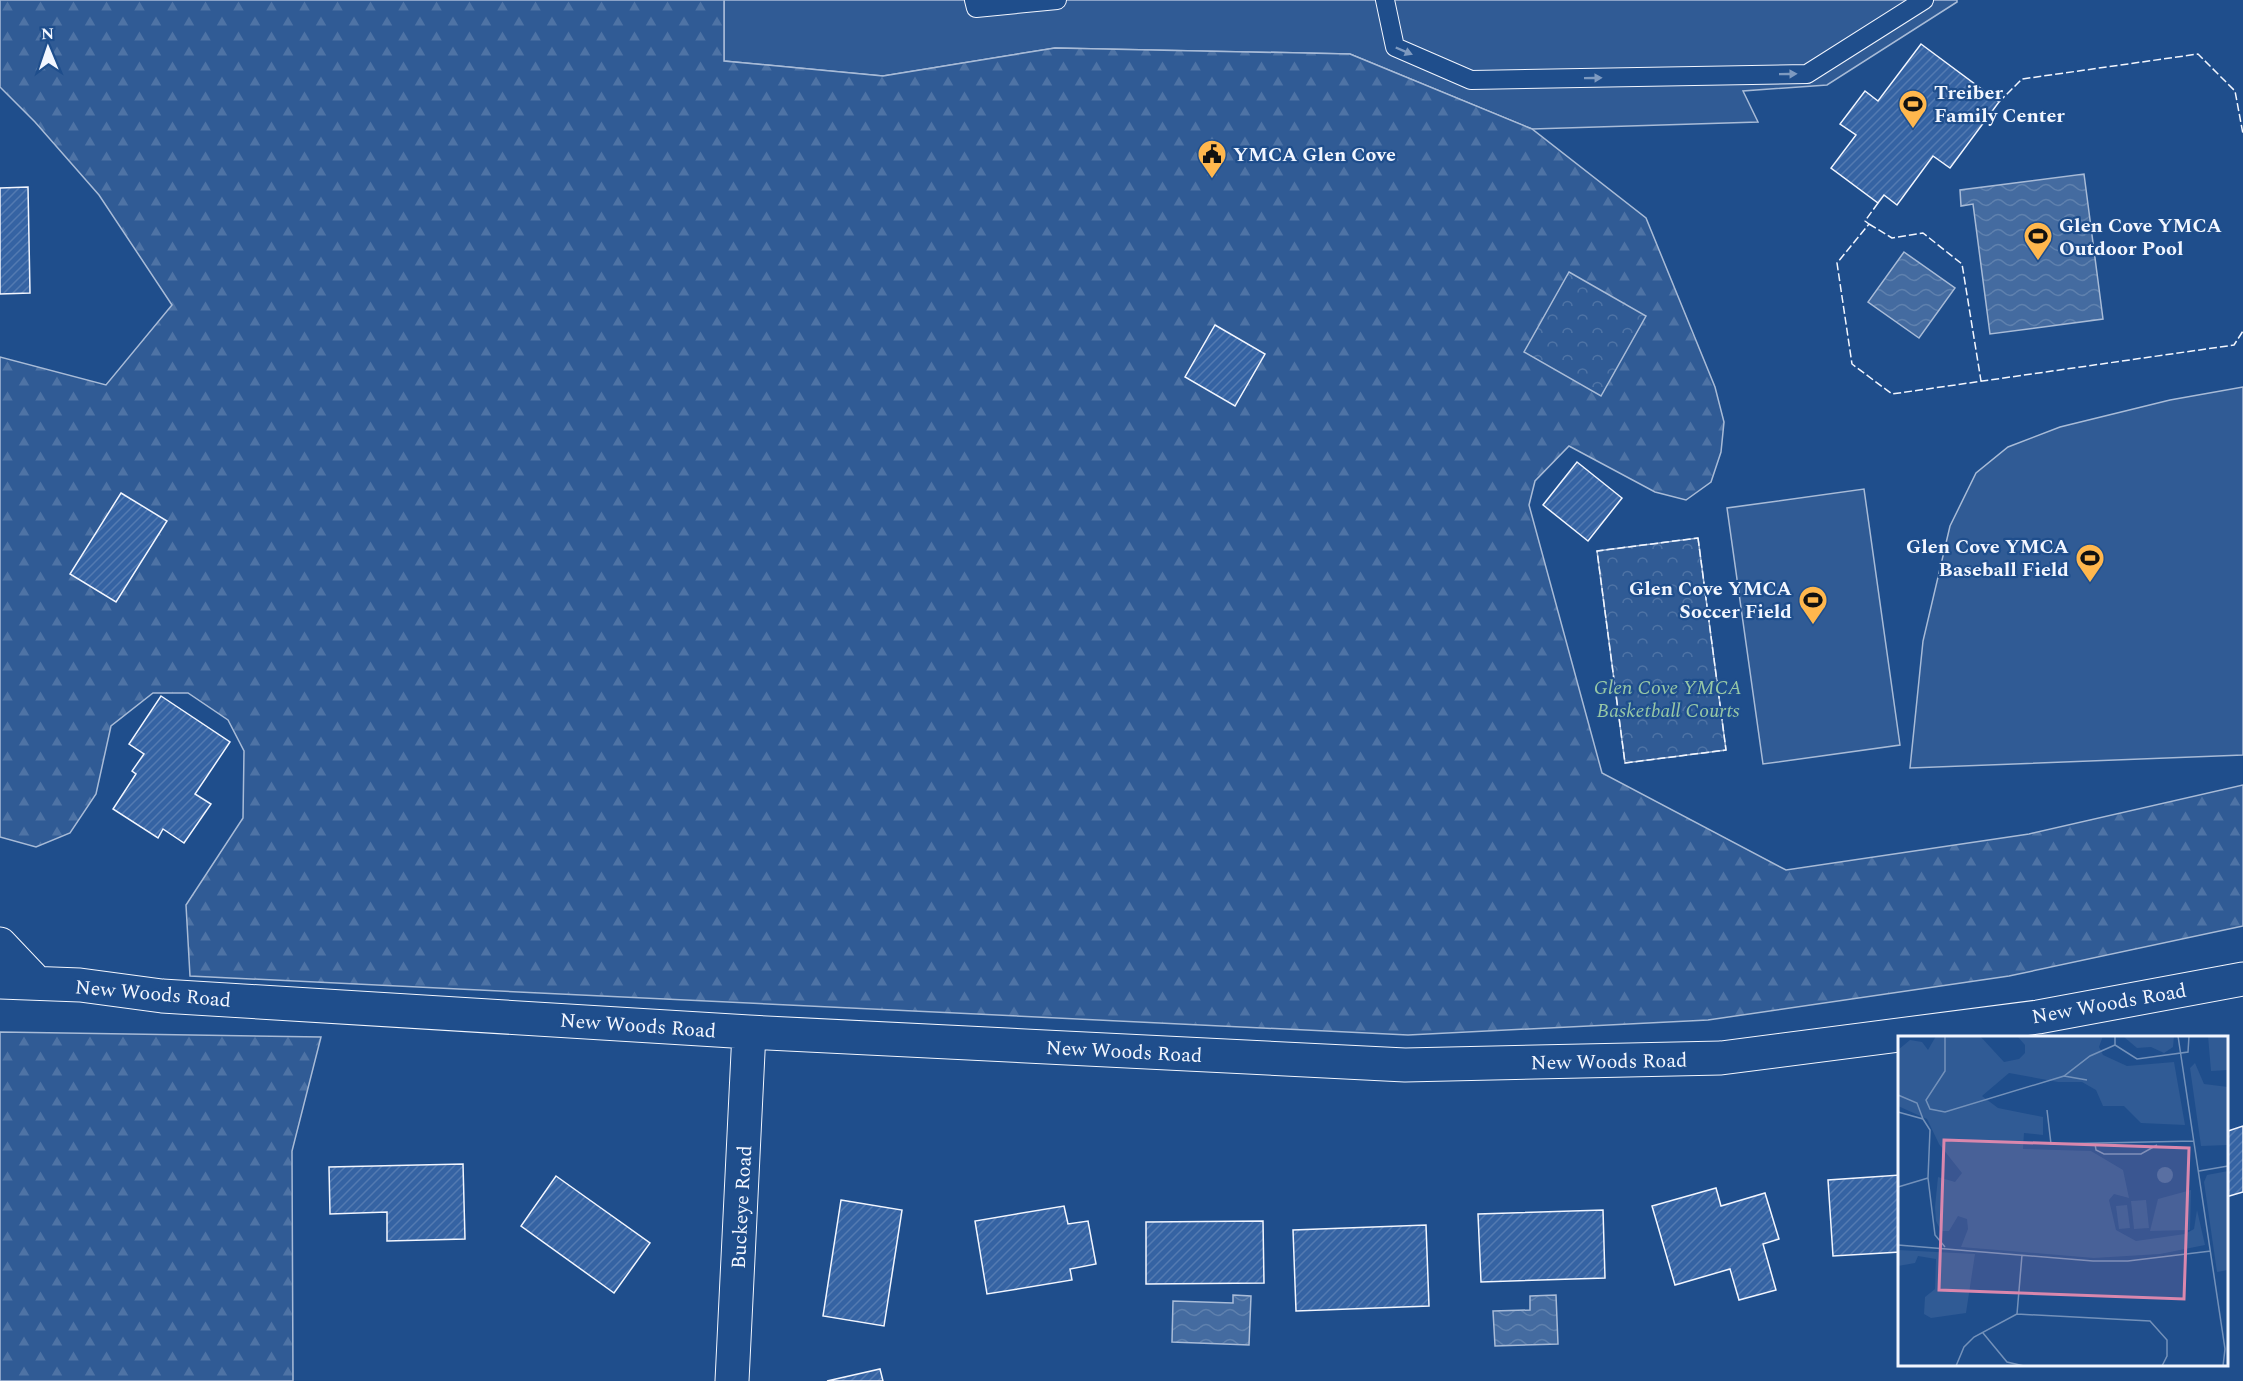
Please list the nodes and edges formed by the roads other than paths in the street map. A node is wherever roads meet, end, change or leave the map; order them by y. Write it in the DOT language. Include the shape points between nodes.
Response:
graph roads {
  1 [pos="974,0"];
  2 [pos="1057,0"];
  3 [pos="1384,0"];
  4 [pos="1924,0"];
  5 [pos="0,944"];
  6 [pos="2243,979"];
  7 [pos="0,982"];
  8 [pos="37,983"];
  9 [pos="749,1032"];
  10 [pos="732,1381"];
  1 -- 2 [label="lane" via="976,8"];
  3 -- 4 [label="lane, one-way" via="1395,47 1471,80 1808,74"];
  5 -- 8 [label="street"];
  6 -- 9 [label="street, New Woods Road" via="2038,1017 1721,1058 1405,1065"];
  7 -- 8 [label="street, New Woods Road"];
  8 -- 9 [label="street, New Woods Road" via="162,996"];
  9 -- 10 [label="street, Buckeye Road"];
}
